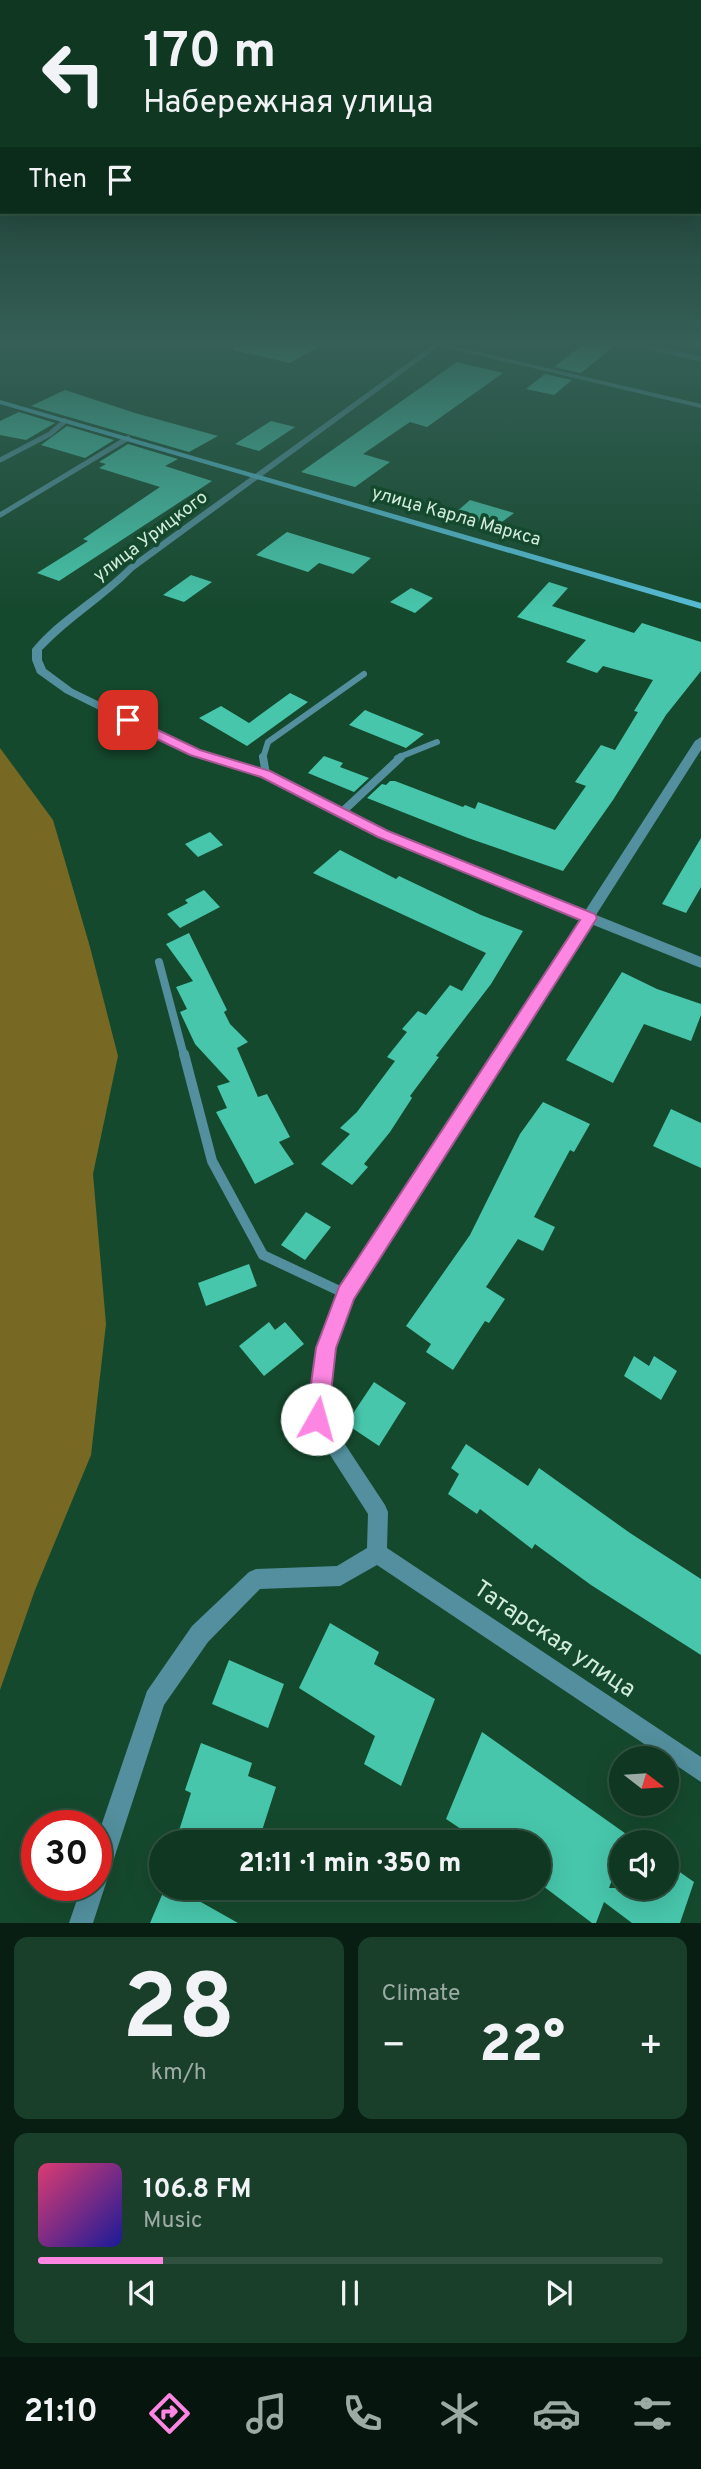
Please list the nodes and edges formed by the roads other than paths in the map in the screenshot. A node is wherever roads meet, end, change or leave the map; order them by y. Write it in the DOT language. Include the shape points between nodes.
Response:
graph roads {
  1 [pos="53,432"];
  2 [pos="105,432"];
  3 [pos="320,432"];
  4 [pos="128,438"];
  5 [pos="0,460"];
  6 [pos="259,476"];
  7 [pos="0,515"];
  8 [pos="701,606"];
  9 [pos="364,674"];
  10 [pos="701,741"];
  11 [pos="437,742"];
  12 [pos="266,774"];
  13 [pos="341,813"];
  14 [pos="589,918"];
  15 [pos="159,962"];
  16 [pos="701,963"];
  17 [pos="346,1294"];
  18 [pos="377,1553"];
  19 [pos="701,1771"];
  20 [pos="112,1829"];
  21 [pos="89,1901"];
  22 [pos="81,1923"];
  1 -- 5 [label="lane"];
  2 -- 4 [label="main road, улица Карла Маркса"];
  3 -- 6 [label="street, улица Урицкого"];
  4 -- 6 [label="main road, улица Карла Маркса"];
  4 -- 7 [label="lane"];
  6 -- 8 [label="main road, улица Карла Маркса"];
  6 -- 12 [label="street, улица Урицкого" via="131,568 51,633 37,649 37,660 41,671 69,691 195,752"];
  9 -- 12 [label="lane" via="268,742 262,760"];
  10 -- 14 [label="street"];
  11 -- 13 [label="lane" via="397,758"];
  12 -- 13 [label="street"];
  13 -- 14 [label="street"];
  14 -- 16 [label="street"];
  14 -- 17 [label="street"];
  15 -- 17 [label="lane" via="212,1161 263,1255"];
  17 -- 18 [label="street" via="326,1348 317,1419 378,1512"];
  18 -- 19 [label="street, Татарская улица"];
  18 -- 20 [label="street" via="340,1576 256,1579 200,1634 155,1699"];
  21 -- 22 [label="street"];
}
